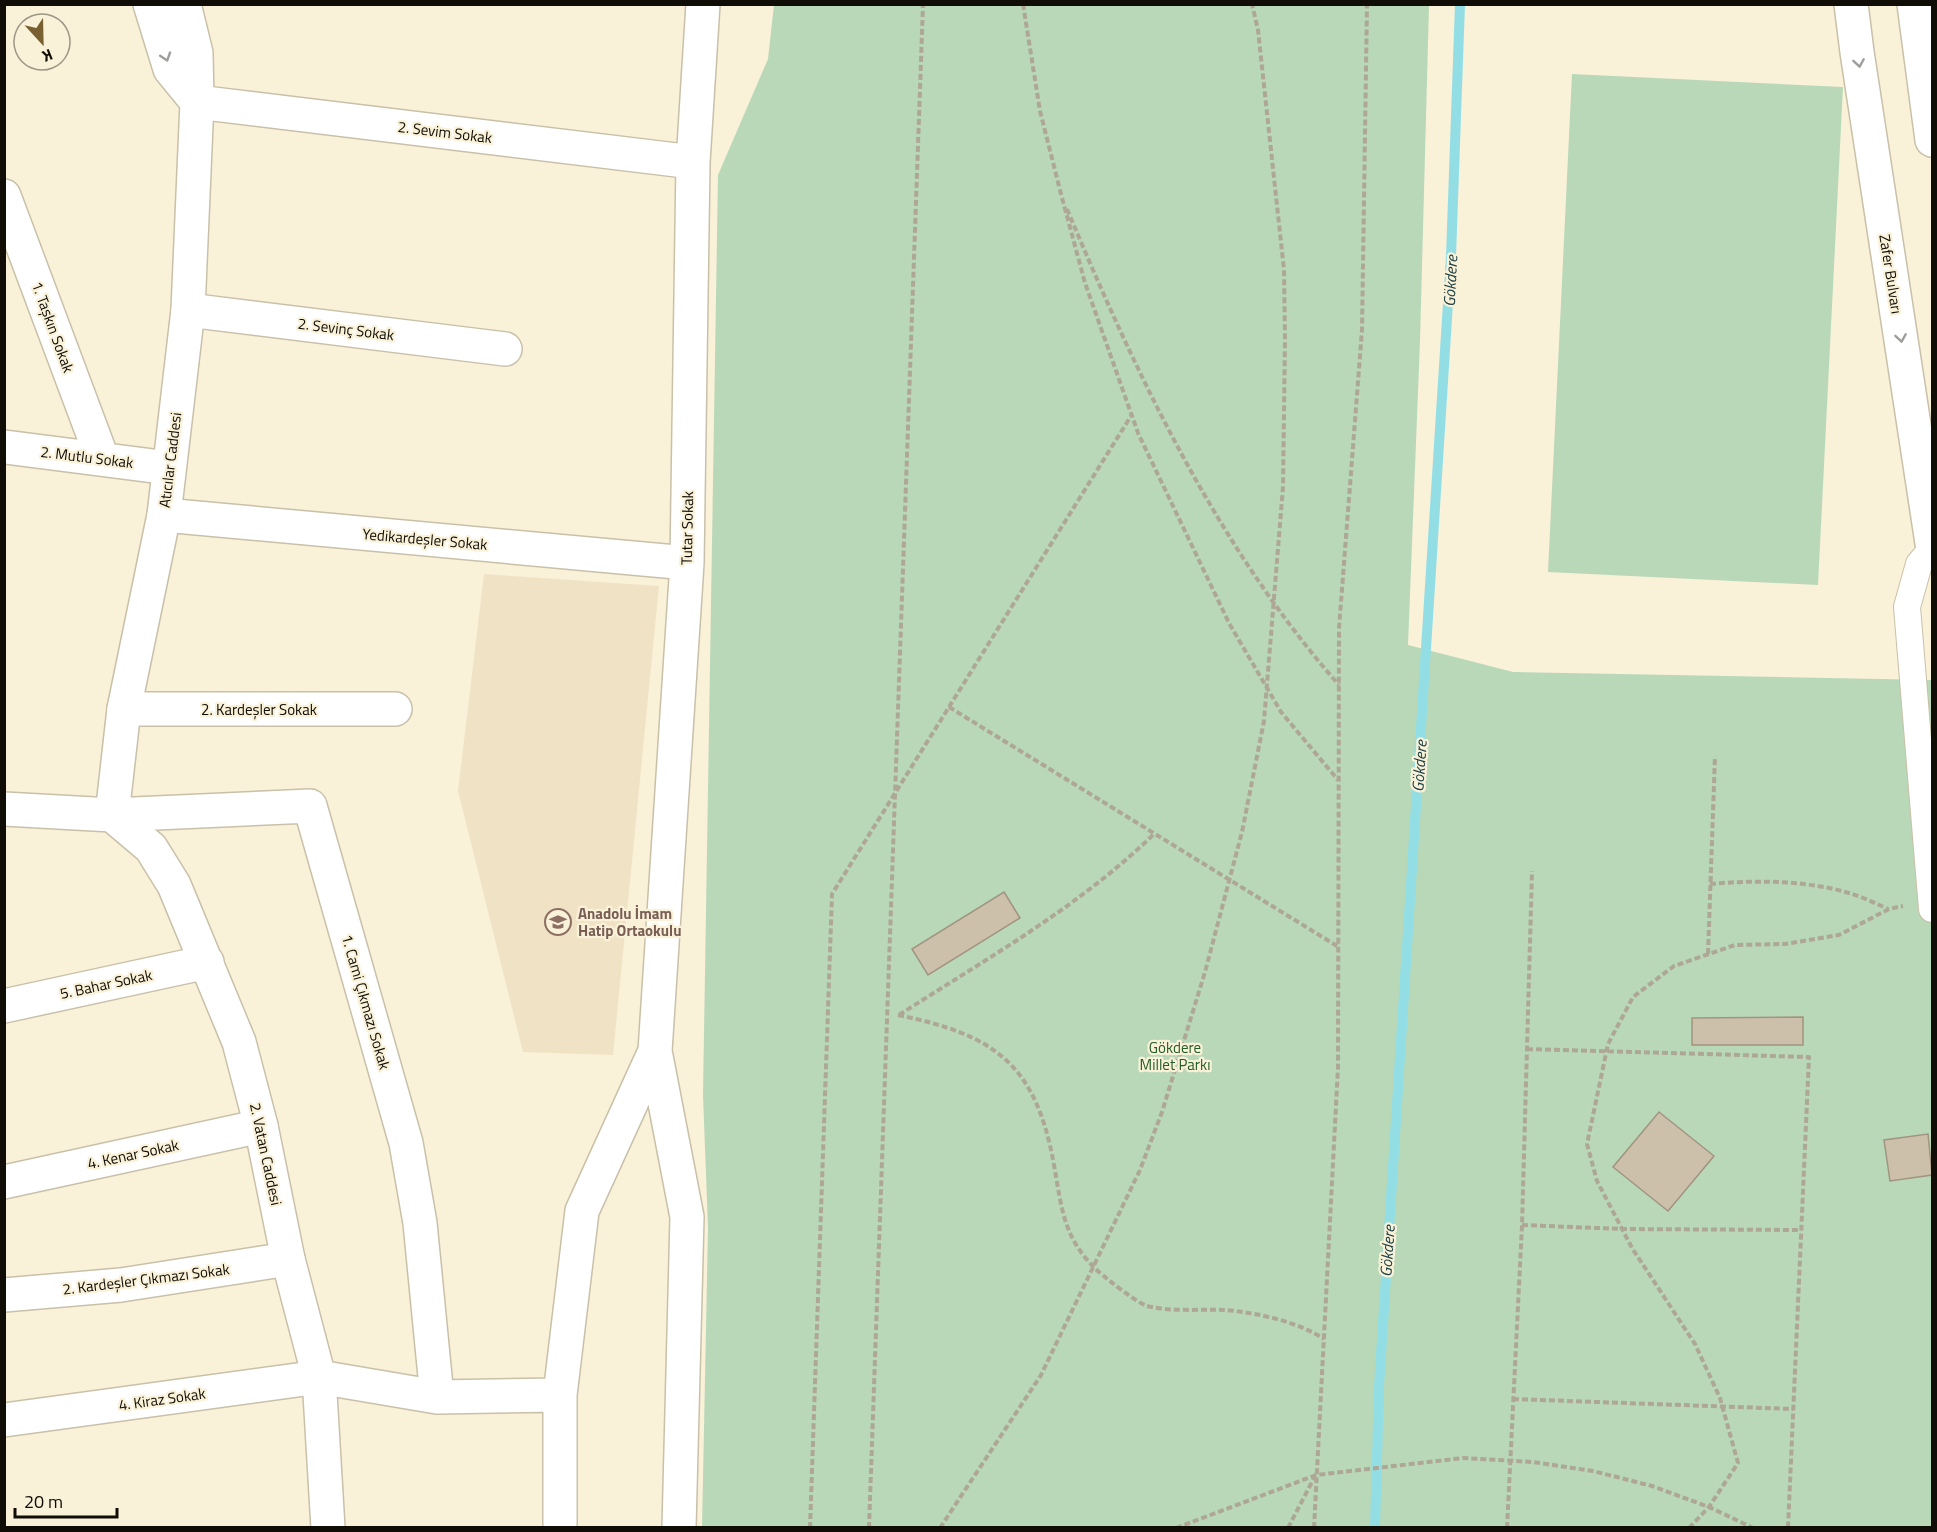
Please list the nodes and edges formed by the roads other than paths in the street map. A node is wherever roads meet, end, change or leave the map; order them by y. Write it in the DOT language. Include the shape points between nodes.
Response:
graph roads {
  1 [pos="150,4"];
  2 [pos="184,4"];
  3 [pos="703,4"];
  4 [pos="1851,4"];
  5 [pos="1914,4"];
  6 [pos="197,102"];
  7 [pos="1930,103"];
  8 [pos="1932,140"];
  9 [pos="693,162"];
  10 [pos="4,196"];
  11 [pos="188,310"];
  12 [pos="505,349"];
  13 [pos="6,447"];
  14 [pos="102,458"];
  15 [pos="169,468"];
  16 [pos="164,515"];
  17 [pos="1932,543"];
  18 [pos="1932,549"];
  19 [pos="687,563"];
  20 [pos="124,709"];
  21 [pos="395,709"];
  22 [pos="4,809"];
  23 [pos="112,815"];
  24 [pos="1932,902"];
  25 [pos="1932,909"];
  26 [pos="207,962"];
  27 [pos="4,1006"];
  28 [pos="655,1051"];
  29 [pos="261,1126"];
  30 [pos="4,1182"];
  31 [pos="288,1259"];
  32 [pos="4,1295"];
  33 [pos="319,1377"];
  34 [pos="560,1395"];
  35 [pos="437,1396"];
  36 [pos="4,1420"];
  37 [pos="328,1527"];
  38 [pos="560,1527"];
  39 [pos="679,1527"];
  1 -- 6 [label="street, one-way" via="170,69"];
  2 -- 6 [label="street, Atıcılar Caddesi" via="196,53"];
  3 -- 9 [label="street, Tutar Sokak"];
  4 -- 17 [label="street, Zafer Bulvarı, one-way"];
  5 -- 7 [label="street"];
  6 -- 9 [label="street, 2. Sevim Sokak"];
  6 -- 11 [label="street, Atıcılar Caddesi"];
  7 -- 8 [label="street"];
  9 -- 19 [label="street, Tutar Sokak"];
  10 -- 14 [label="street, 1. Taşkın Sokak"];
  11 -- 12 [label="street, 2. Sevinç Sokak"];
  11 -- 15 [label="street, Atıcılar Caddesi"];
  13 -- 14 [label="street, 2. Mutlu Sokak"];
  14 -- 15 [label="street, 2. Mutlu Sokak"];
  15 -- 16 [label="street, Atıcılar Caddesi"];
  16 -- 19 [label="street, Yedikardeşler Sokak"];
  16 -- 20 [label="street, Atıcılar Caddesi"];
  18 -- 24 [label="street" via="1919,564 1907,607"];
  19 -- 28 [label="street, Tutar Sokak"];
  20 -- 21 [label="street, 2. Kardeşler Sokak"];
  20 -- 23 [label="street, Atıcılar Caddesi"];
  22 -- 23 [label="street"];
  23 -- 26 [label="street, 2. Vatan Caddesi" via="150,848 174,885"];
  23 -- 35 [label="street, 1. Cami Çıkmazı Sokak" via="309,806 406,1143 420,1223"];
  24 -- 25 [label="street"];
  26 -- 27 [label="street, 5. Bahar Sokak"];
  26 -- 29 [label="street, 2. Vatan Caddesi" via="238,1042"];
  28 -- 34 [label="street" via="582,1211"];
  28 -- 39 [label="street" via="687,1216"];
  29 -- 30 [label="street, 4. Kenar Sokak"];
  29 -- 31 [label="street, 2. Vatan Caddesi"];
  31 -- 32 [label="street, 2. Kardeşler Çıkmazı Sokak" via="121,1285"];
  31 -- 33 [label="street, 2. Vatan Caddesi"];
  33 -- 35 [label="street, 4. Kiraz Sokak"];
  33 -- 36 [label="street, 4. Kiraz Sokak"];
  33 -- 37 [label="street, 2. Vatan Caddesi"];
  34 -- 35 [label="street, 4. Kiraz Sokak"];
  34 -- 38 [label="street"];
}
